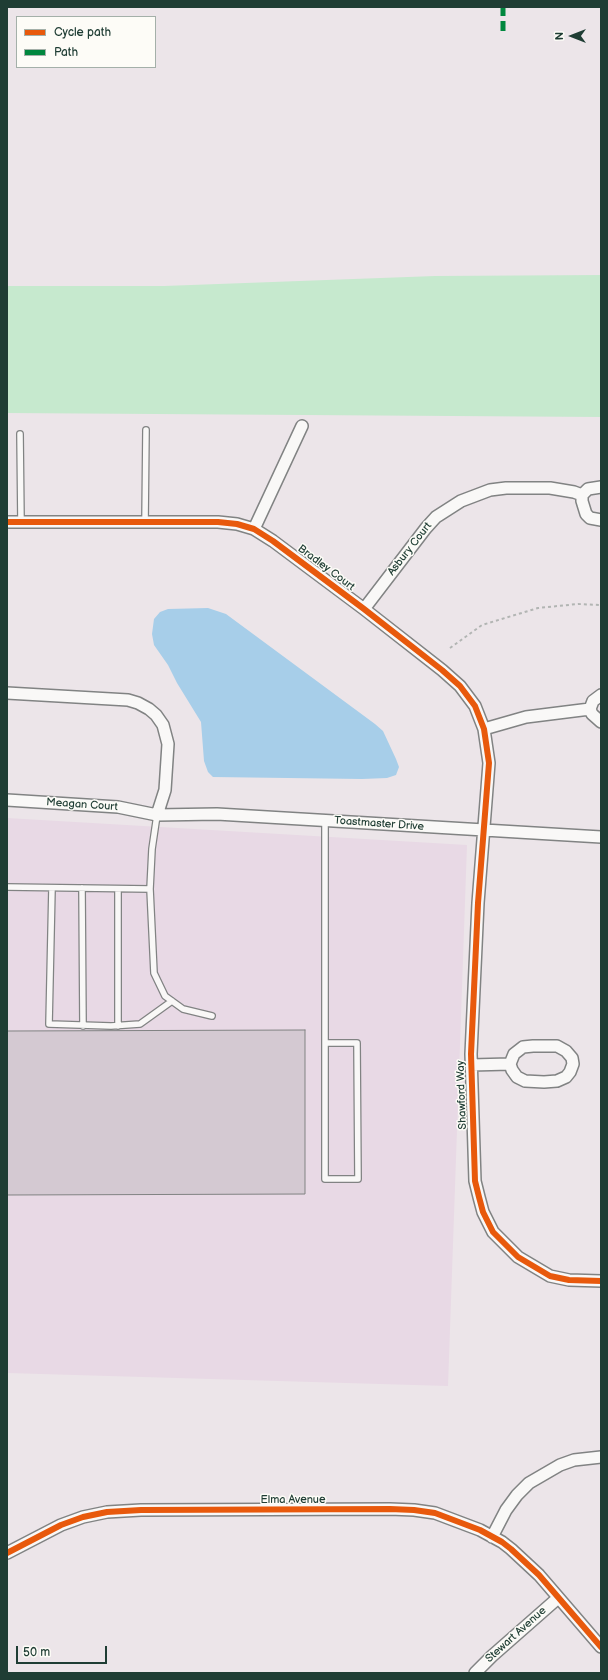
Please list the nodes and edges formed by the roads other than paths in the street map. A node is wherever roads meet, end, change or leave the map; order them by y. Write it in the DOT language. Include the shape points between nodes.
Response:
graph roads {
  1 [pos="302,426"];
  2 [pos="146,430"];
  3 [pos="20,434"];
  4 [pos="601,487"];
  5 [pos="582,495"];
  6 [pos="601,520"];
  7 [pos="7,522"];
  8 [pos="21,522"];
  9 [pos="145,522"];
  10 [pos="254,529"];
  11 [pos="364,609"];
  12 [pos="7,693"];
  13 [pos="601,695"];
  14 [pos="590,709"];
  15 [pos="601,722"];
  16 [pos="484,729"];
  17 [pos="7,800"];
  18 [pos="156,815"];
  19 [pos="325,821"];
  20 [pos="483,830"];
  21 [pos="601,837"];
  22 [pos="7,887"];
  23 [pos="52,888"];
  24 [pos="82,888"];
  25 [pos="150,888"];
  26 [pos="118,889"];
  27 [pos="172,1001"];
  28 [pos="212,1016"];
  29 [pos="83,1026"];
  30 [pos="118,1026"];
  31 [pos="325,1043"];
  32 [pos="510,1064"];
  33 [pos="471,1065"];
  34 [pos="601,1280"];
  35 [pos="601,1457"];
  36 [pos="492,1537"];
  37 [pos="7,1553"];
  38 [pos="558,1598"];
  39 [pos="601,1647"];
  40 [pos="475,1673"];
  1 -- 10 [label="street"];
  2 -- 9 [label="lane"];
  3 -- 8 [label="lane"];
  4 -- 5 [label="street" via="588,489"];
  5 -- 6 [label="street" via="586,514 590,518"];
  5 -- 11 [label="street, Asbury Court" via="550,488 506,488 490,490 462,501 436,517 426,528"];
  7 -- 8 [label="street, Bradley Court"];
  8 -- 9 [label="street, Bradley Court"];
  9 -- 10 [label="street, Bradley Court" via="226,522"];
  10 -- 11 [label="street, Bradley Court"];
  11 -- 16 [label="street, Bradley Court" via="460,686 475,706"];
  12 -- 18 [label="street" via="128,700 149,709 163,725 168,744 165,790"];
  13 -- 14 [label="street" via="593,701"];
  14 -- 15 [label="street"];
  14 -- 16 [label="street" via="526,717"];
  16 -- 20 [label="street, Bradley Court" via="489,763"];
  17 -- 18 [label="street, Meagan Court" via="118,807"];
  18 -- 19 [label="street, Toastmaster Drive" via="218,814"];
  18 -- 25 [label="lane"];
  19 -- 20 [label="street, Toastmaster Drive"];
  19 -- 31 [label="lane"];
  20 -- 21 [label="street, Toastmaster Drive"];
  20 -- 33 [label="street, Shawford Way"];
  22 -- 23 [label="lane"];
  23 -- 24 [label="lane"];
  23 -- 29 [label="lane" via="49,1024"];
  24 -- 26 [label="lane"];
  24 -- 29 [label="lane"];
  25 -- 26 [label="lane"];
  25 -- 27 [label="lane" via="154,973 165,996"];
  26 -- 30 [label="lane"];
  27 -- 28 [label="lane" via="183,1009"];
  27 -- 30 [label="lane" via="140,1024"];
  29 -- 30 [label="lane"];
  31 -- 31 [label="lane" via="325,1179 358,1179 357,1043"];
  32 -- 32 [label="street" via="517,1077 525,1081 544,1082 558,1081 566,1077 573,1064 566,1051 557,1046 524,1047 514,1054"];
  32 -- 33 [label="street"];
  33 -- 34 [label="street, Shawford Way" via="475,1181 483,1212 493,1232 518,1257 550,1276 569,1280"];
  35 -- 36 [label="street" via="574,1460 560,1465 529,1483 517,1494 506,1510"];
  36 -- 37 [label="street, Elma Avenue" via="456,1520 414,1510 141,1510 107,1512 83,1517 60,1525"];
  36 -- 38 [label="street, Elma Avenue" via="526,1561"];
  38 -- 39 [label="street, Elma Avenue"];
  38 -- 40 [label="street, Stewart Avenue"];
}
